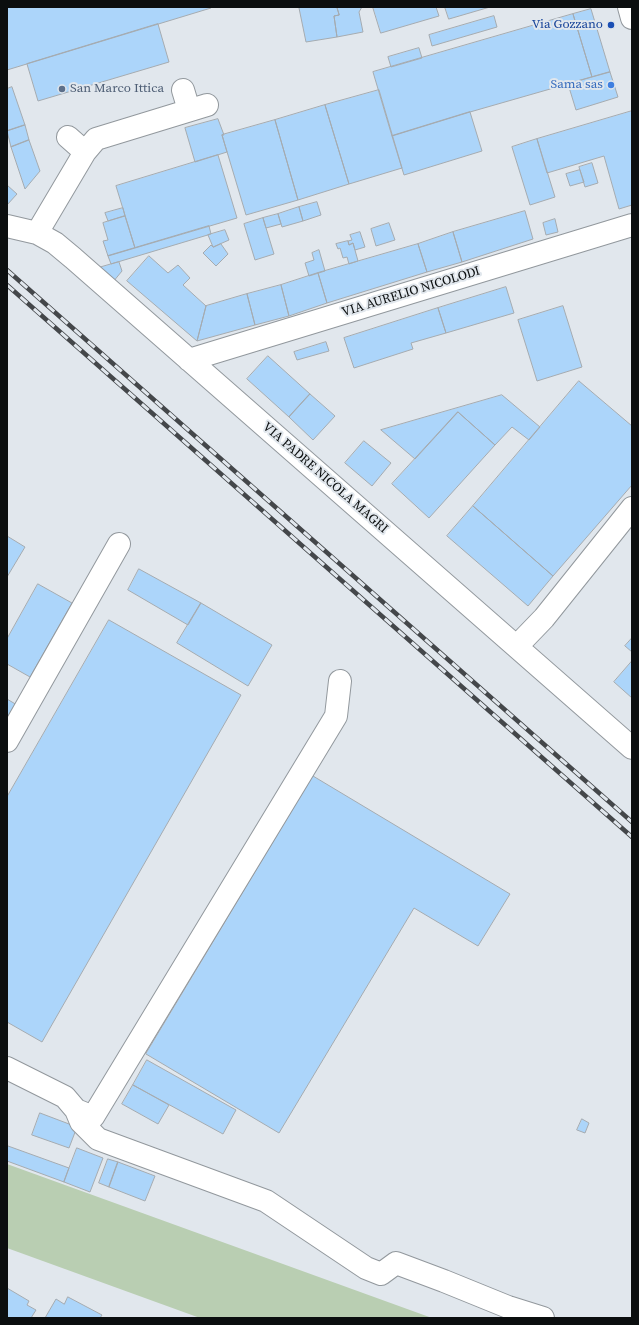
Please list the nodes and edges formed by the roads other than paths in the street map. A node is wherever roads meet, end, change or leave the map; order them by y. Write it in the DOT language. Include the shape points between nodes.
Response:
graph roads {
  1 [pos="629,7"];
  2 [pos="632,18"];
  3 [pos="193,102"];
  4 [pos="68,137"];
  5 [pos="85,152"];
  6 [pos="632,225"];
  7 [pos="7,226"];
  8 [pos="36,233"];
  9 [pos="189,360"];
  10 [pos="632,508"];
  11 [pos="119,544"];
  12 [pos="517,646"];
  13 [pos="340,681"];
  14 [pos="7,741"];
  15 [pos="632,748"];
  16 [pos="7,1068"];
  17 [pos="76,1110"];
  18 [pos="543,1318"];
  1 -- 2 [label="street"];
  3 -- 5 [label="street" via="170,122 96,139"];
  4 -- 5 [label="street"];
  5 -- 8 [label="street"];
  6 -- 9 [label="street, VIA AURELIO NICOLODI"];
  7 -- 8 [label="street, VIA PADRE NICOLA MAGRI"];
  8 -- 9 [label="street, VIA PADRE NICOLA MAGRI" via="55,243"];
  9 -- 12 [label="street, VIA PADRE NICOLA MAGRI"];
  10 -- 12 [label="street" via="544,618"];
  11 -- 14 [label="street"];
  12 -- 15 [label="street, VIA PADRE NICOLA MAGRI"];
  13 -- 17 [label="street" via="336,716 93,1117"];
  16 -- 17 [label="street" via="65,1097"];
  17 -- 18 [label="street" via="81,1122 98,1139 266,1201 366,1268 382,1274 396,1263"];
}
